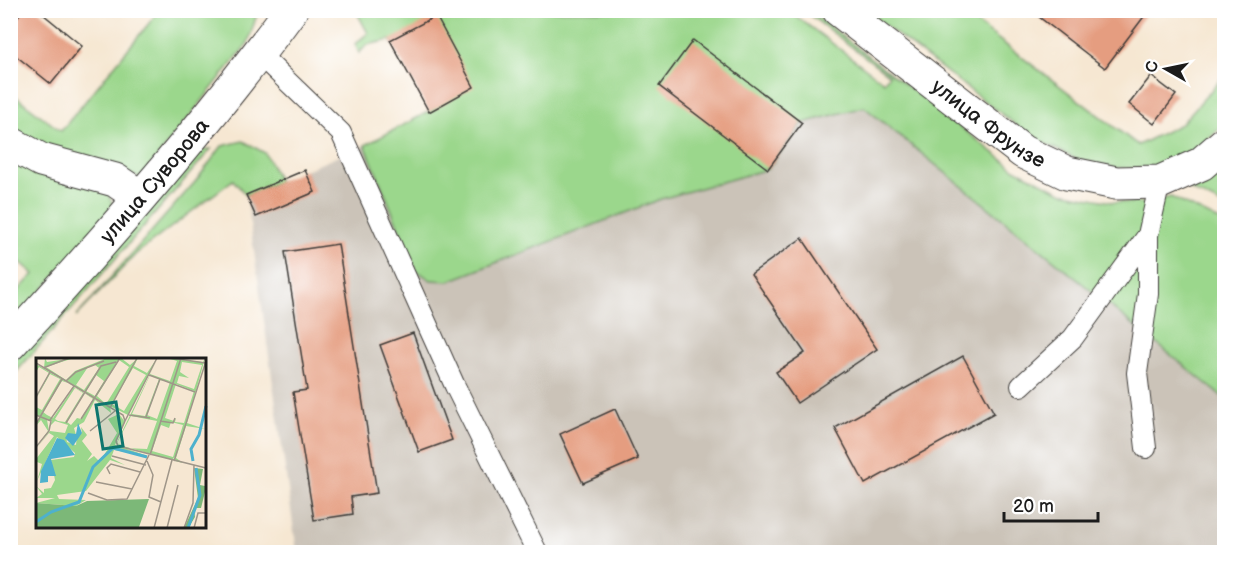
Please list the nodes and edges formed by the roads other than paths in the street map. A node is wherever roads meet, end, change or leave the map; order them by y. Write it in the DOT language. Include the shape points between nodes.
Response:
graph roads {
  1 [pos="291,10"];
  2 [pos="839,10"];
  3 [pos="259,54"];
  4 [pos="10,143"];
  5 [pos="1224,144"];
  6 [pos="1160,182"];
  7 [pos="140,197"];
  8 [pos="1148,235"];
  9 [pos="10,345"];
  10 [pos="1021,386"];
  11 [pos="1146,448"];
  12 [pos="537,552"];
  1 -- 3 [label="main road, улица Суворова"];
  2 -- 6 [label="main road, улица Фрунзе" via="1023,152 1067,173 1116,183"];
  3 -- 7 [label="main road, улица Суворова"];
  3 -- 12 [label="lane" via="341,133 455,386"];
  4 -- 7 [label="main road" via="41,160 115,180"];
  5 -- 6 [label="main road" via="1201,164"];
  6 -- 8 [label="lane"];
  7 -- 9 [label="main road, улица Суворова"];
  8 -- 10 [label="lane" via="1073,338"];
  8 -- 11 [label="lane" via="1148,294 1137,373"];
}
